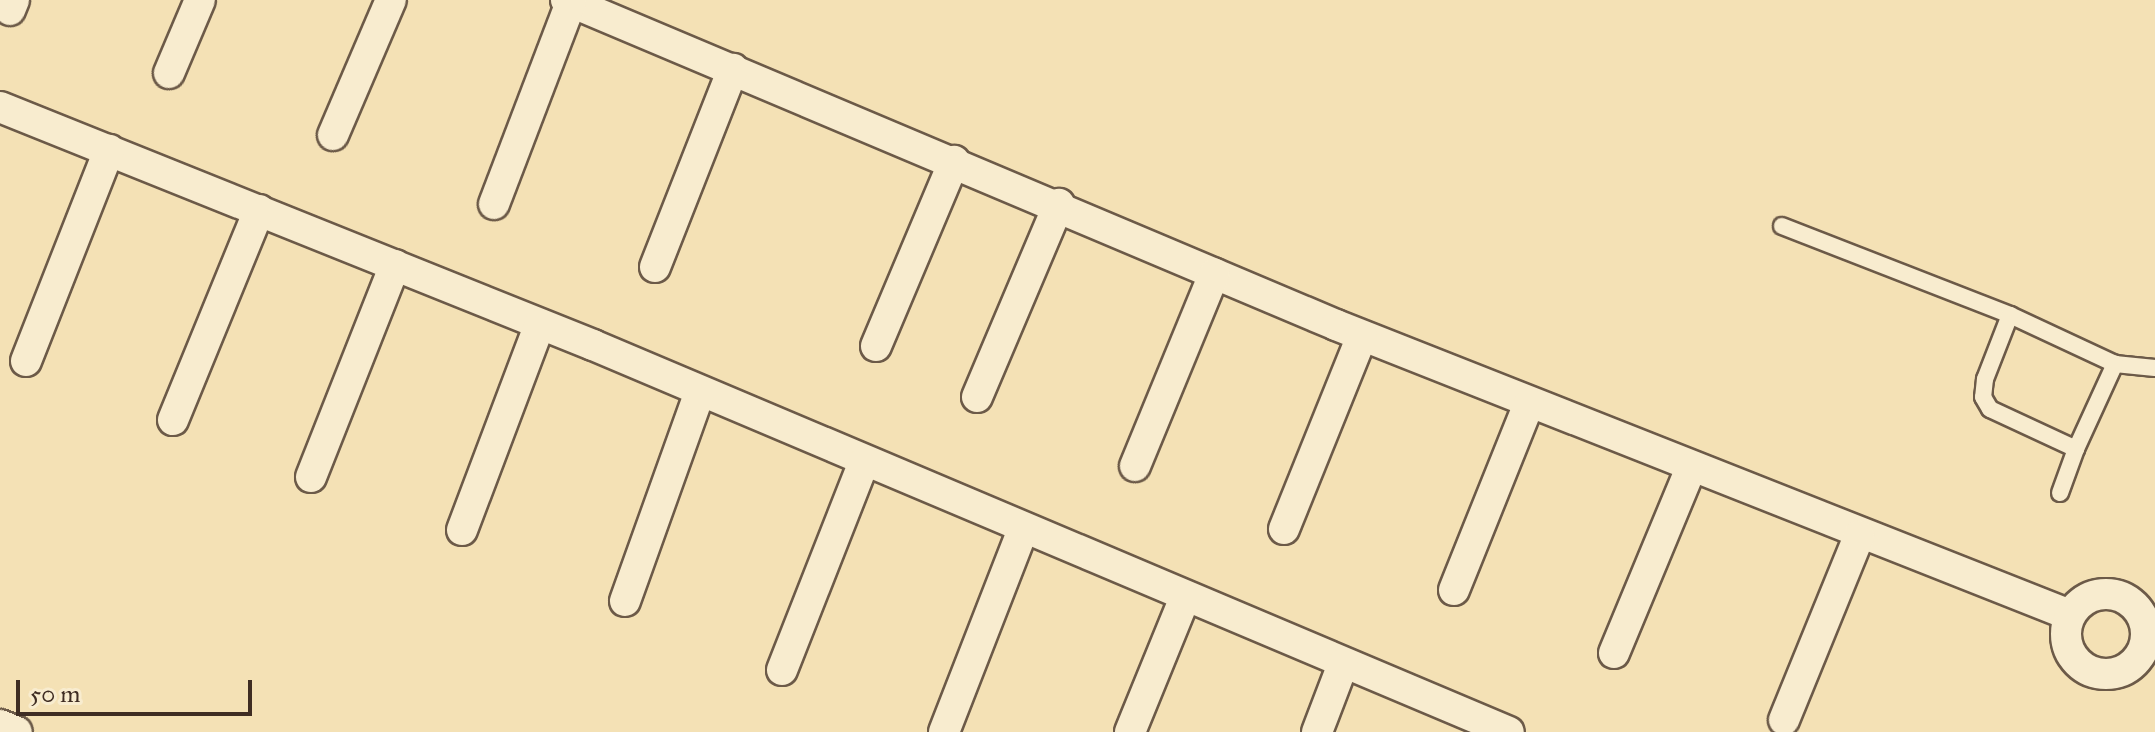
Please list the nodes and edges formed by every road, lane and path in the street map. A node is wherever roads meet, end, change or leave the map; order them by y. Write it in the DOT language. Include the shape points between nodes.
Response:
graph roads {
  1 [pos="200,0"];
  2 [pos="391,0"];
  3 [pos="569,1"];
  4 [pos="733,69"];
  5 [pos="169,73"];
  6 [pos="0,107"];
  7 [pos="333,135"];
  8 [pos="109,150"];
  9 [pos="954,161"];
  10 [pos="494,204"];
  11 [pos="1059,204"];
  12 [pos="259,210"];
  13 [pos="1782,226"];
  14 [pos="395,265"];
  15 [pos="655,267"];
  16 [pos="1214,274"];
  17 [pos="2010,315"];
  18 [pos="540,324"];
  19 [pos="1362,336"];
  20 [pos="876,346"];
  21 [pos="26,361"];
  22 [pos="2115,364"];
  23 [pos="2155,368"];
  24 [pos="700,391"];
  25 [pos="977,397"];
  26 [pos="1529,403"];
  27 [pos="173,420"];
  28 [pos="2076,449"];
  29 [pos="864,462"];
  30 [pos="1135,466"];
  31 [pos="1691,468"];
  32 [pos="311,477"];
  33 [pos="2060,493"];
  34 [pos="1023,529"];
  35 [pos="1284,529"];
  36 [pos="462,530"];
  37 [pos="1859,536"];
  38 [pos="1454,590"];
  39 [pos="1185,597"];
  40 [pos="625,601"];
  41 [pos="2070,615"];
  42 [pos="2150,651"];
  43 [pos="1614,653"];
  44 [pos="1343,664"];
  45 [pos="782,670"];
  46 [pos="1784,720"];
  47 [pos="0,725"];
  48 [pos="17,732"];
  49 [pos="944,732"];
  50 [pos="1130,732"];
  51 [pos="1317,732"];
  52 [pos="1508,732"];
  1 -- 5 [label="street"];
  2 -- 7 [label="street"];
  3 -- 4 [label="street"];
  3 -- 10 [label="street"];
  4 -- 9 [label="street"];
  4 -- 15 [label="street"];
  6 -- 8 [label="street"];
  8 -- 12 [label="street"];
  8 -- 21 [label="street"];
  9 -- 11 [label="street"];
  9 -- 20 [label="street"];
  11 -- 16 [label="street"];
  11 -- 25 [label="street"];
  12 -- 14 [label="street"];
  12 -- 27 [label="street"];
  13 -- 17 [label="lane"];
  14 -- 18 [label="street"];
  14 -- 32 [label="street"];
  16 -- 19 [label="street"];
  16 -- 30 [label="street"];
  17 -- 22 [label="lane"];
  17 -- 28 [label="lane" via="1983,397 1990,409"];
  18 -- 24 [label="street"];
  18 -- 36 [label="street"];
  19 -- 26 [label="street"];
  19 -- 35 [label="street"];
  22 -- 23 [label="lane"];
  22 -- 28 [label="lane"];
  24 -- 29 [label="street"];
  24 -- 40 [label="street"];
  26 -- 31 [label="street"];
  26 -- 38 [label="street"];
  28 -- 33 [label="lane"];
  29 -- 34 [label="street"];
  29 -- 45 [label="street"];
  31 -- 37 [label="street"];
  31 -- 43 [label="street"];
  34 -- 39 [label="street"];
  34 -- 49 [label="street"];
  37 -- 41 [label="street"];
  37 -- 46 [label="street"];
  39 -- 44 [label="street"];
  39 -- 50 [label="street"];
  41 -- 42 [label="street" via="2091,596 2119,596 2141,613"];
  41 -- 42 [label="street" via="2066,642 2072,656 2093,673 2121,672"];
  44 -- 51 [label="street"];
  44 -- 52 [label="street"];
  47 -- 48 [label="street"];
}
